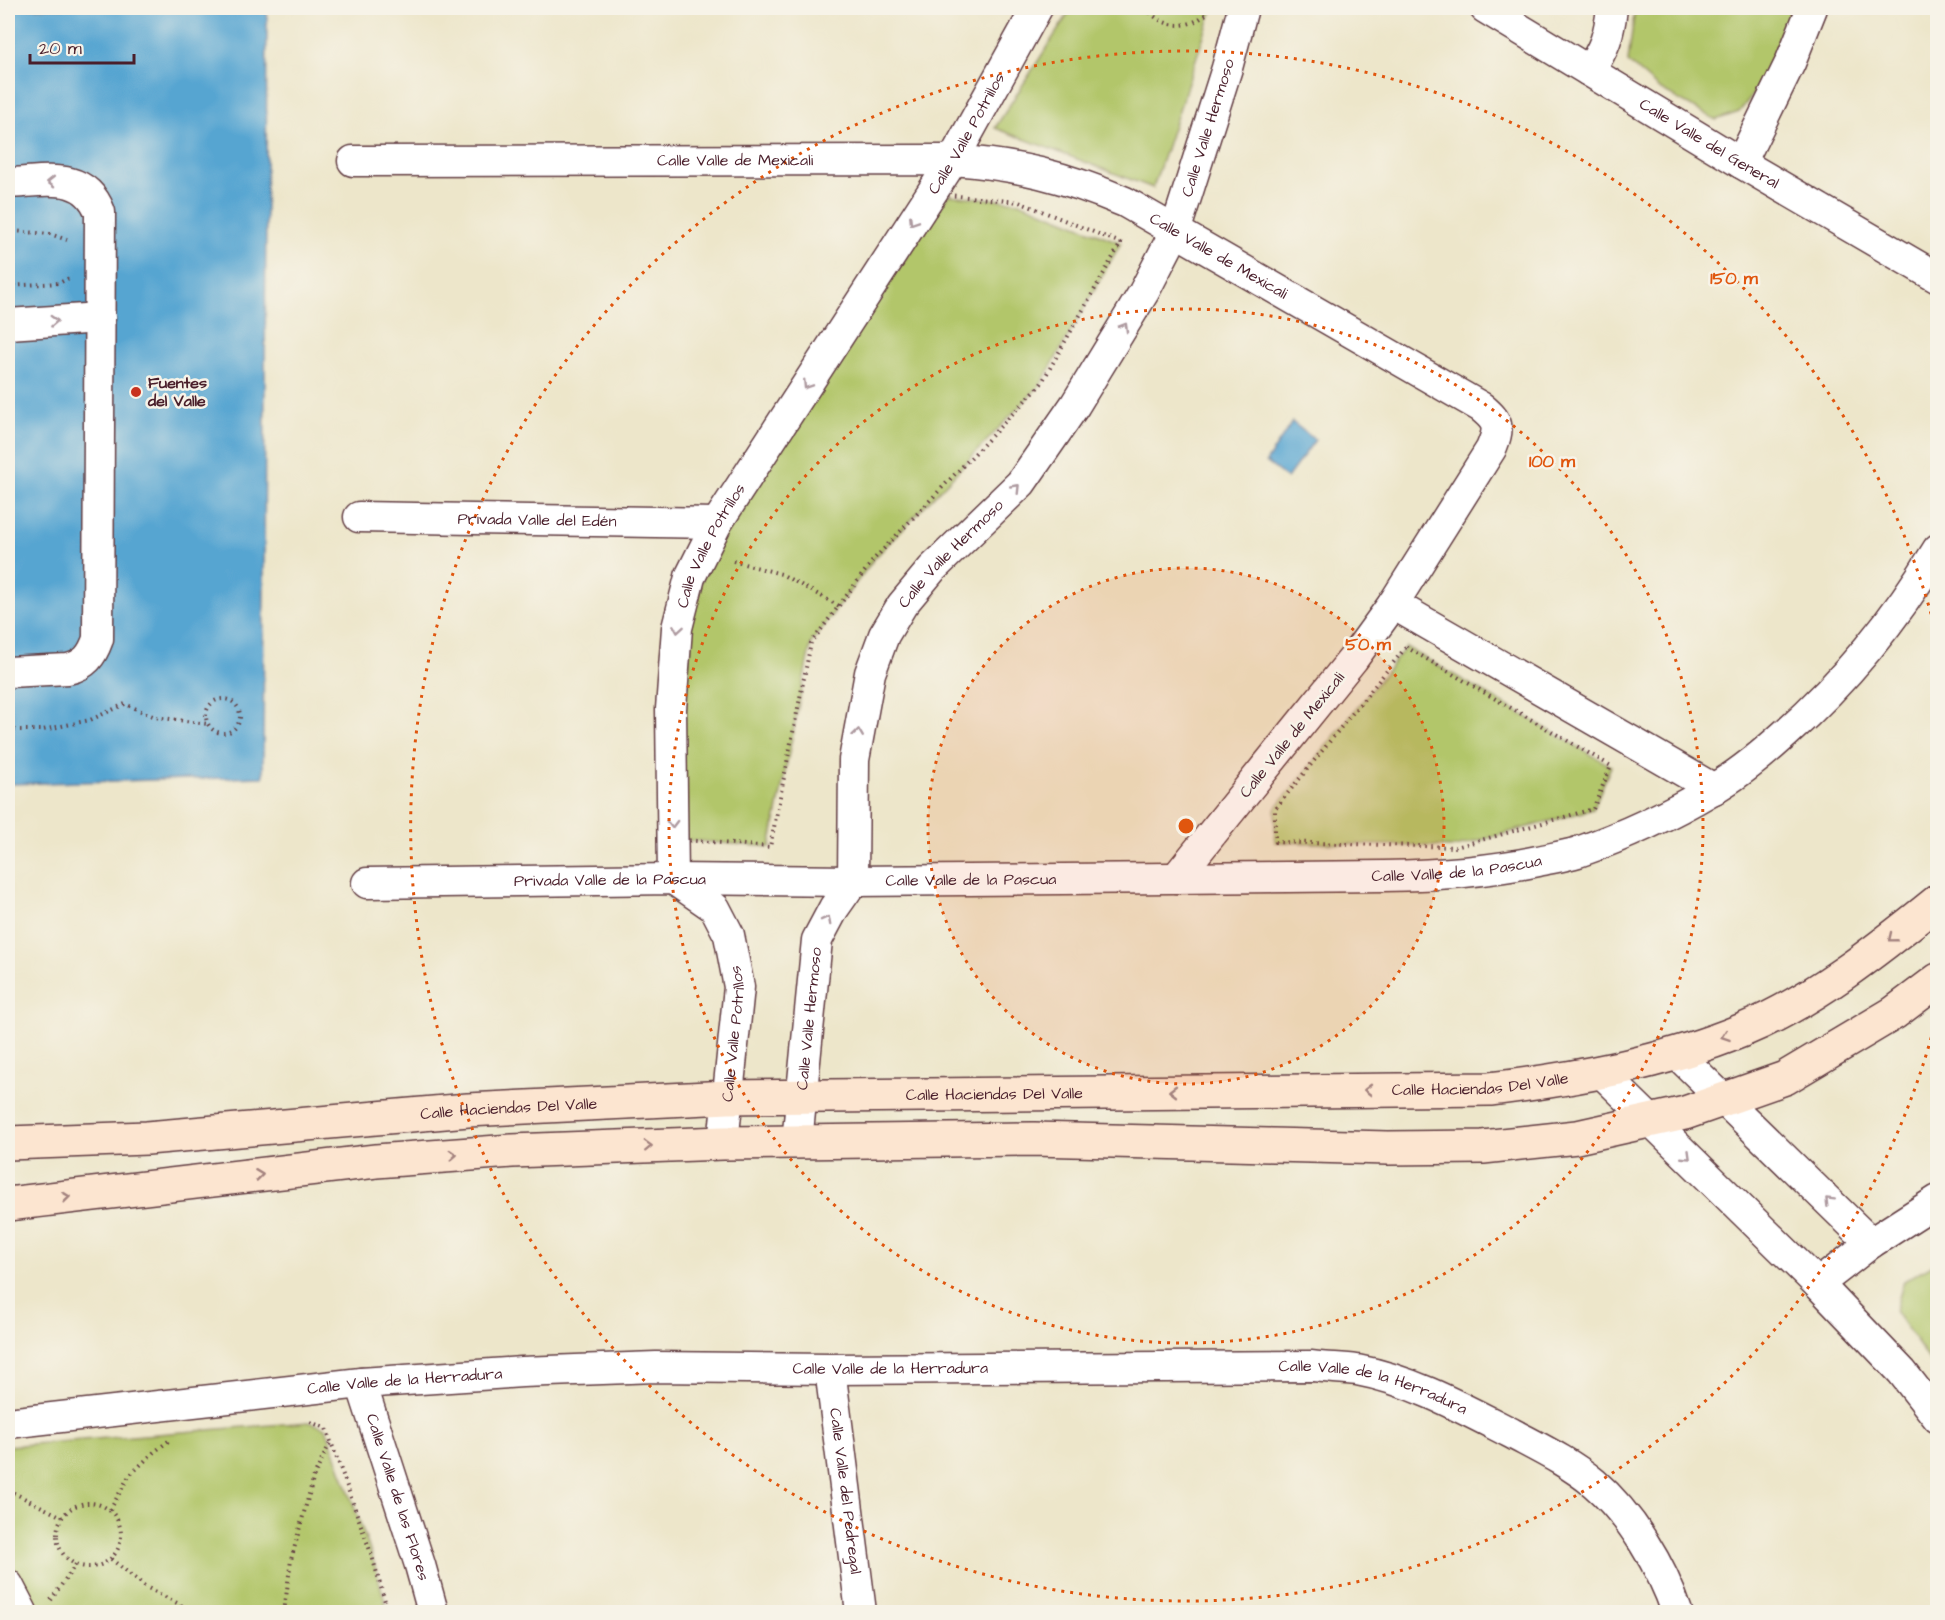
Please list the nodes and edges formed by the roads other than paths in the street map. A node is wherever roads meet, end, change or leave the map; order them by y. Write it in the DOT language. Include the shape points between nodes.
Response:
graph roads {
  1 [pos="1037,8"];
  2 [pos="1243,8"];
  3 [pos="1485,8"];
  4 [pos="1612,8"];
  5 [pos="1812,8"];
  6 [pos="1589,71"];
  7 [pos="953,160"];
  8 [pos="353,161"];
  9 [pos="1741,163"];
  10 [pos="8,183"];
  11 [pos="1175,232"];
  12 [pos="1938,278"];
  13 [pos="100,318"];
  14 [pos="8,324"];
  15 [pos="359,517"];
  16 [pos="717,523"];
  17 [pos="1938,549"];
  18 [pos="1394,604"];
  19 [pos="8,672"];
  20 [pos="1714,789"];
  21 [pos="1176,878"];
  22 [pos="673,879"];
  23 [pos="853,881"];
  24 [pos="367,883"];
  25 [pos="1938,901"];
  26 [pos="1938,980"];
  27 [pos="1676,1053"];
  28 [pos="1600,1071"];
  29 [pos="802,1095"];
  30 [pos="728,1097"];
  31 [pos="1725,1099"];
  32 [pos="1652,1122"];
  33 [pos="797,1142"];
  34 [pos="8,1143"];
  35 [pos="723,1143"];
  36 [pos="1938,1200"];
  37 [pos="8,1204"];
  38 [pos="1870,1242"];
  39 [pos="1818,1284"];
  40 [pos="830,1369"];
  41 [pos="361,1383"];
  42 [pos="1938,1418"];
  43 [pos="8,1423"];
  44 [pos="8,1585"];
  45 [pos="35,1609"];
  46 [pos="433,1612"];
  47 [pos="861,1612"];
  48 [pos="1677,1612"];
  1 -- 7 [label="street, Calle Valle Potrillos"];
  2 -- 11 [label="street, Calle Valle Hermoso"];
  3 -- 6 [label="street, Calle Valle del General"];
  4 -- 6 [label="street" via="1609,34"];
  5 -- 9 [label="street"];
  6 -- 9 [label="street, Calle Valle del General"];
  7 -- 8 [label="street, Calle Valle de Mexicali"];
  7 -- 11 [label="street, Calle Valle de Mexicali" via="1043,172 1085,185 1125,202"];
  7 -- 16 [label="street, Calle Valle Potrillos, one-way"];
  9 -- 12 [label="street, Calle Valle del General"];
  13 -- 10 [label="street, one-way" via="100,212 91,194 70,182"];
  11 -- 18 [label="street, Calle Valle de Mexicali" via="1494,418 1498,432 1491,449"];
  23 -- 11 [label="street, Calle Valle Hermoso, one-way" via="854,760 870,673 884,635 902,605 932,569 1021,483 1112,348"];
  14 -- 13 [label="street, one-way"];
  13 -- 19 [label="street" via="98,639 89,660 77,667"];
  15 -- 16 [label="street, Privada Valle del Edén"];
  16 -- 22 [label="street, Calle Valle Potrillos, one-way" via="690,577 677,628 671,709"];
  17 -- 20 [label="street, Calle Valle de la Pascua" via="1854,667 1760,756"];
  18 -- 20 [label="street"];
  18 -- 21 [label="street, Calle Valle de Mexicali"];
  20 -- 21 [label="street, Calle Valle de la Pascua" via="1576,853 1517,865 1446,874"];
  21 -- 23 [label="street, Calle Valle de la Pascua"];
  22 -- 23 [label="street, Privada Valle de la Pascua"];
  22 -- 24 [label="street, Privada Valle de la Pascua"];
  22 -- 30 [label="street, Calle Valle Potrillos" via="715,908 729,935 740,987"];
  29 -- 23 [label="street, Calle Valle Hermoso, one-way" via="817,940"];
  25 -- 27 [label="main road, Calle Haciendas Del Valle, one-way" via="1885,944 1800,1001 1744,1030"];
  26 -- 31 [label="main road" via="1894,1013 1785,1078"];
  27 -- 28 [label="main road, Calle Haciendas Del Valle"];
  27 -- 31 [label="street"];
  28 -- 29 [label="main road, Calle Haciendas Del Valle, one-way" via="1490,1089"];
  28 -- 32 [label="street"];
  29 -- 30 [label="main road, Calle Haciendas Del Valle"];
  29 -- 33 [label="street, Calle Valle Hermoso"];
  30 -- 34 [label="main road, Calle Haciendas Del Valle" via="468,1110 147,1138"];
  30 -- 35 [label="street, Calle Valle Potrillos"];
  31 -- 32 [label="main road"];
  38 -- 31 [label="street, one-way"];
  32 -- 33 [label="main road" via="1578,1137 1483,1147 1034,1139"];
  32 -- 39 [label="street, one-way"];
  33 -- 35 [label="main road"];
  37 -- 35 [label="main road, one-way" via="376,1161"];
  36 -- 38 [label="street"];
  38 -- 39 [label="street"];
  39 -- 42 [label="street" via="1902,1372"];
  40 -- 41 [label="street, Calle Valle de la Herradura" via="656,1367"];
  40 -- 47 [label="street, Calle Valle del Pedregal"];
  40 -- 48 [label="street, Calle Valle de la Herradura" via="1312,1366 1357,1370 1399,1382 1465,1409 1559,1458 1594,1483 1641,1536"];
  41 -- 43 [label="street, Calle Valle de la Herradura"];
  41 -- 46 [label="street, Calle Valle de las Flores"];
  44 -- 45 [label="street"];
}
